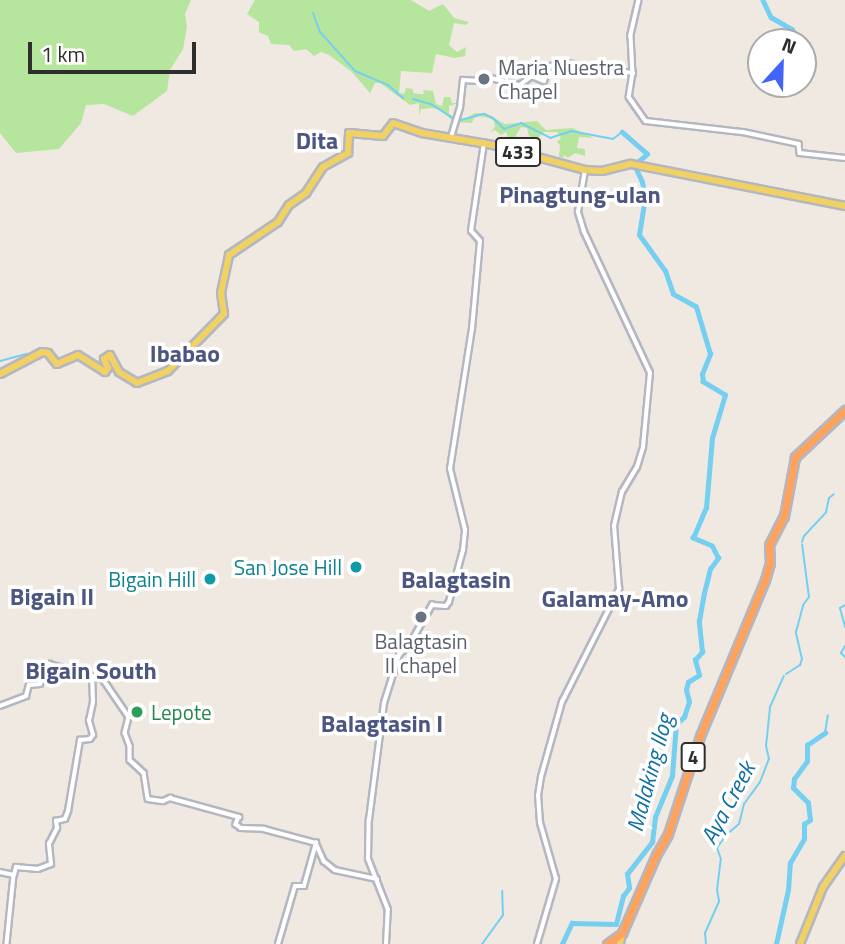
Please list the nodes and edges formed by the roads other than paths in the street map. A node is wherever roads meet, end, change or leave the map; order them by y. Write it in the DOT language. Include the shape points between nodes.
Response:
graph roads {
  1 [pos="639,0"];
  2 [pos="633,73"];
  3 [pos="451,138"];
  4 [pos="484,143"];
  5 [pos="845,158"];
  6 [pos="585,170"];
  7 [pos="845,206"];
  8 [pos="0,374"];
  9 [pos="845,411"];
  10 [pos="92,677"];
  11 [pos="0,706"];
  12 [pos="316,843"];
  13 [pos="845,856"];
  14 [pos="0,872"];
  15 [pos="14,875"];
  16 [pos="377,879"];
  17 [pos="622,933"];
  18 [pos="7,944"];
  19 [pos="278,944"];
  20 [pos="386,944"];
  21 [pos="537,944"];
  22 [pos="607,944"];
  23 [pos="620,944"];
  24 [pos="800,944"];
  1 -- 2 [label="street" via="630,44"];
  2 -- 3 [label="street" via="558,62 549,67 544,81 532,76 520,85 487,77 485,81 463,80"];
  2 -- 5 [label="street" via="628,97 647,122 743,132 799,144 800,153"];
  3 -- 4 [label="main road, 433"];
  3 -- 8 [label="main road, 433" via="396,123 383,135 349,133 348,153 323,167 278,222 229,255 221,293 224,314 167,372 137,383 119,372 110,355 104,359 105,372 78,355 57,364 41,352"];
  4 -- 6 [label="main road, 433"];
  4 -- 16 [label="street" via="471,231 480,241 472,329 450,469 465,530 463,550 452,598 446,606 432,605 400,652 384,701 369,824 368,857"];
  6 -- 7 [label="main road, 433" via="634,165"];
  6 -- 21 [label="street" via="578,212 584,232 650,373 643,447 622,492 614,526 619,587 562,702 538,796 541,830 556,879"];
  9 -- 17 [label="highway, 4" via="795,457 784,516 769,545 771,563 763,586 701,734 668,834"];
  10 -- 11 [label="street" via="49,664 40,684 29,685 26,696"];
  10 -- 12 [label="street" via="103,679 129,717 125,733 130,760 144,773 148,799 178,800 239,817 236,824 241,828 264,829"];
  10 -- 15 [label="street" via="89,721 93,735 80,740 68,811 56,821 49,844 51,864 38,869 16,867"];
  12 -- 16 [label="street" via="324,861 335,870"];
  12 -- 19 [label="street" via="304,886 295,886"];
  13 -- 24 [label="main road" via="823,887"];
  14 -- 15 [label="street"];
  15 -- 18 [label="street"];
  16 -- 20 [label="street" via="388,910"];
  17 -- 22 [label="highway"];
  17 -- 23 [label="main road"];
}
